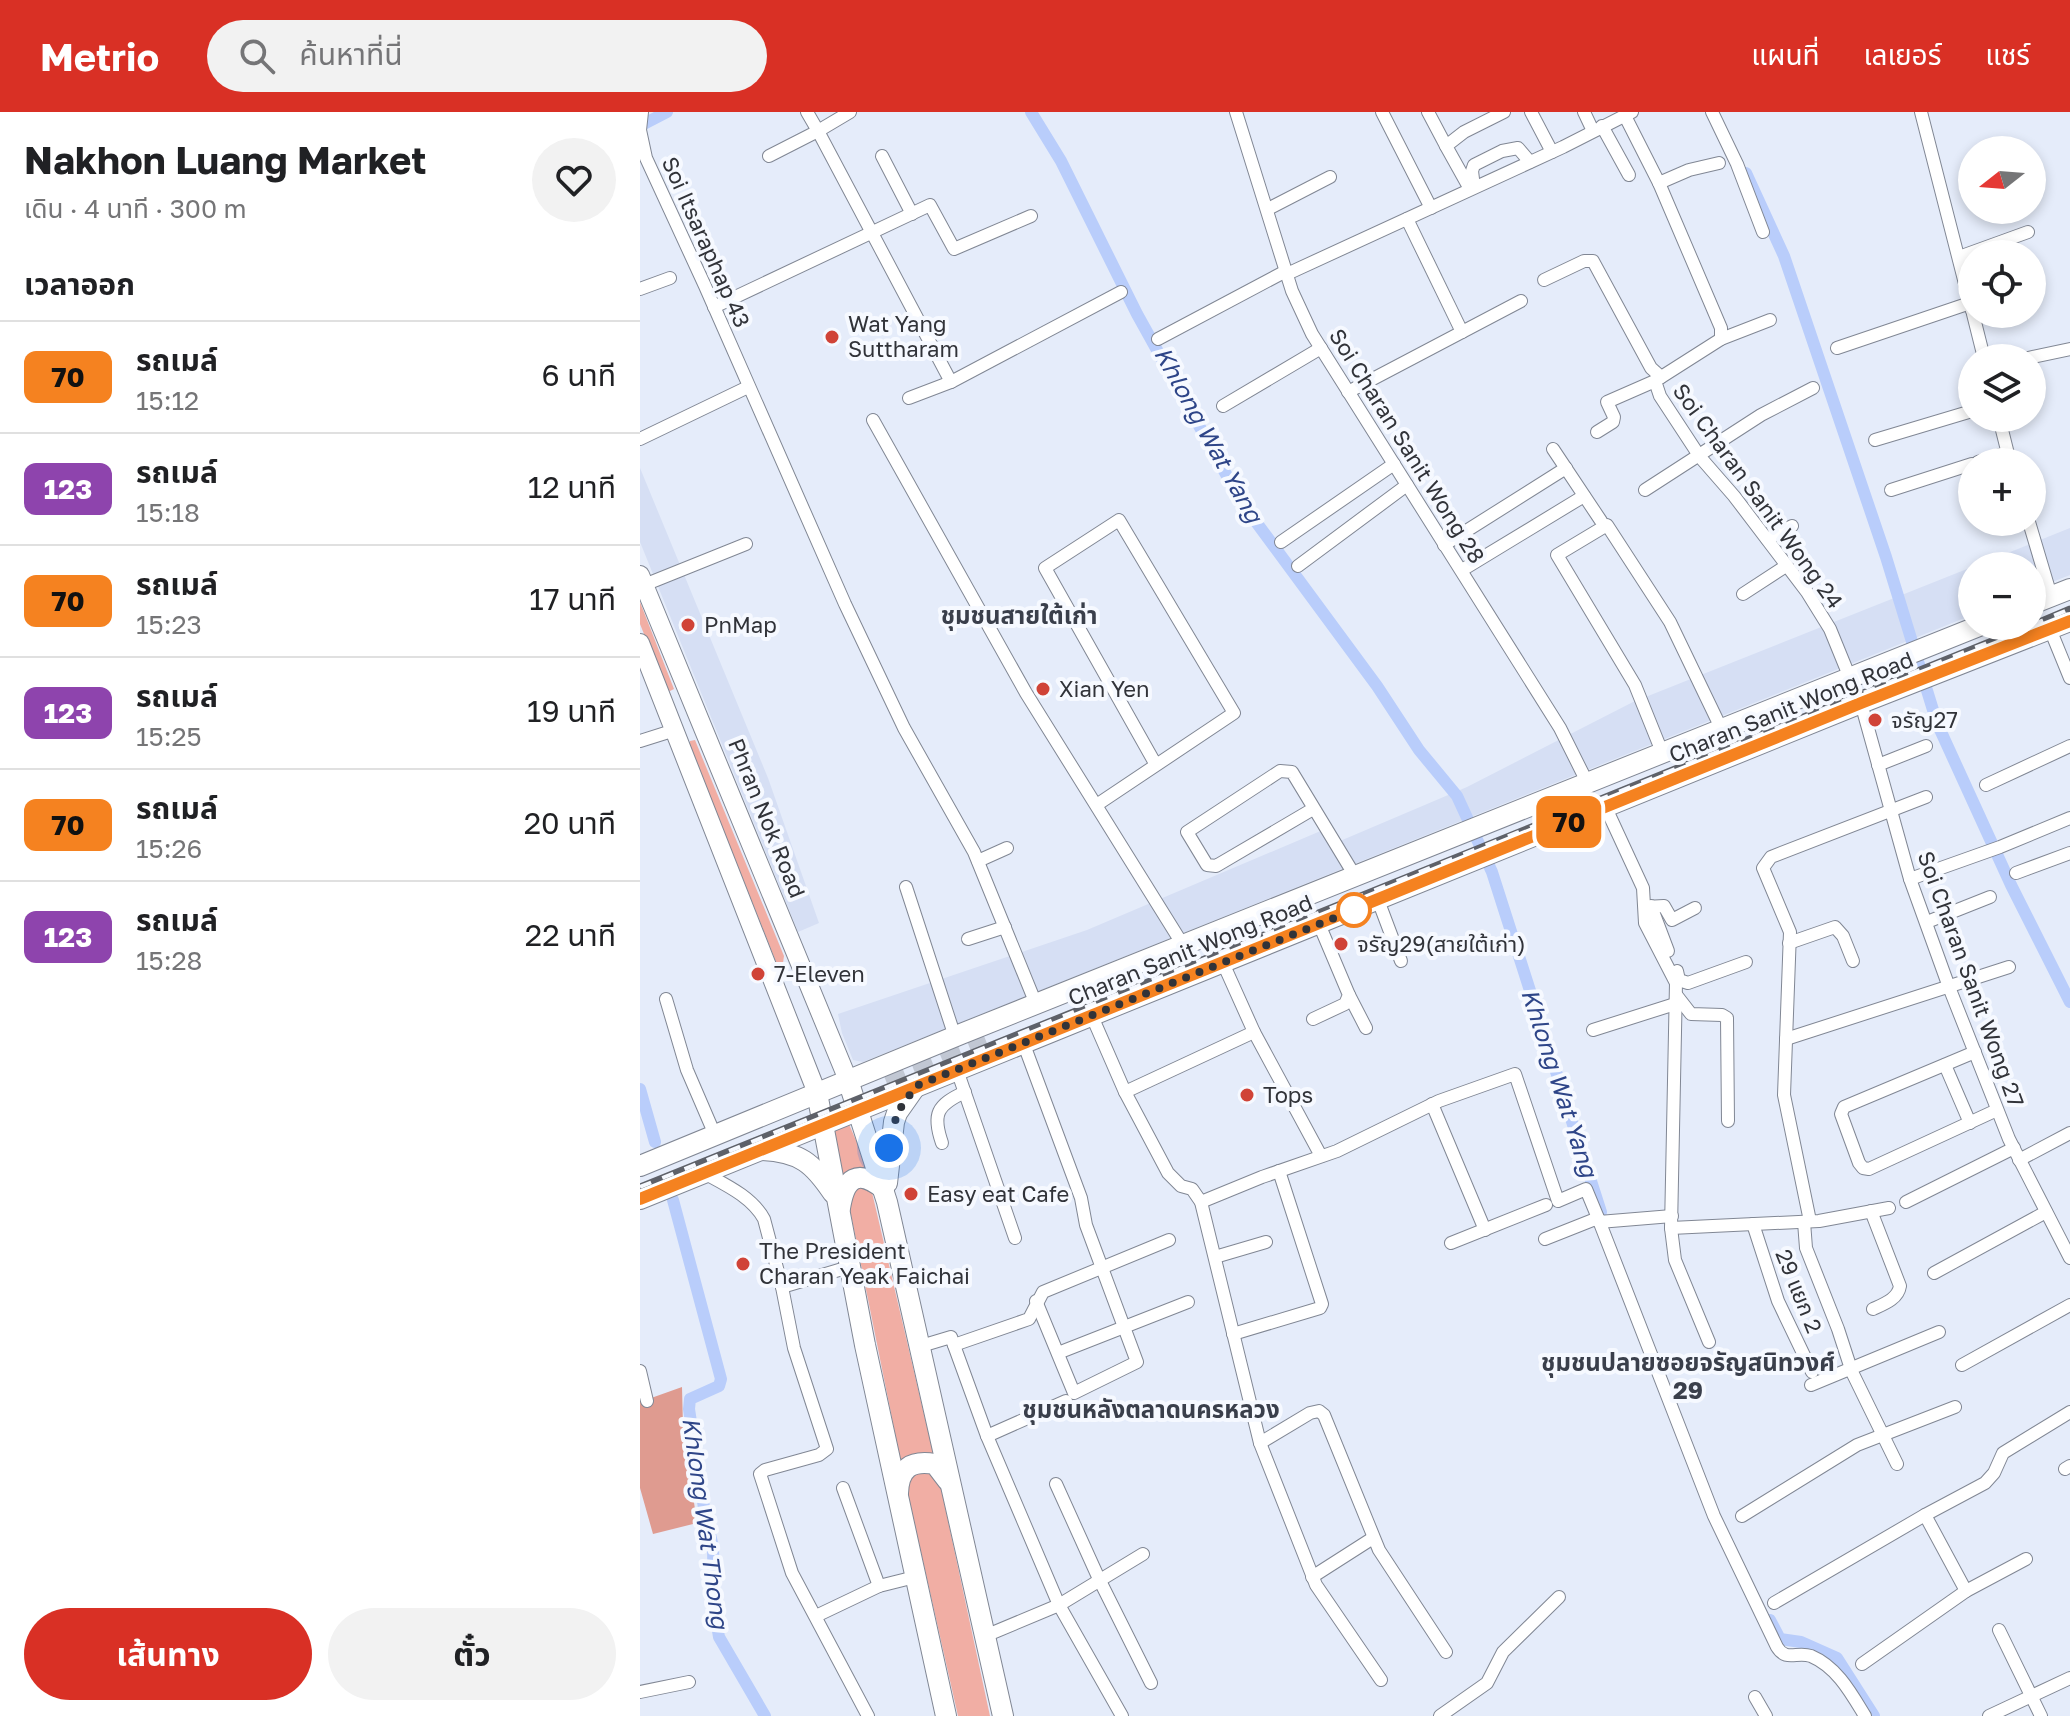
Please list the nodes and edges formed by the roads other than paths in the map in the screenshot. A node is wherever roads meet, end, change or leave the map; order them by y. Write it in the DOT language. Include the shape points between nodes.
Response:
graph roads {
  1 [pos="807,112"];
  2 [pos="850,112"];
  3 [pos="1236,112"];
  4 [pos="1382,112"];
  5 [pos="1428,112"];
  6 [pos="1504,112"];
  7 [pos="1531,112"];
  8 [pos="1584,112"];
  9 [pos="1712,112"];
  10 [pos="1921,112"];
  11 [pos="1628,114"];
  12 [pos="641,122"];
  13 [pos="1597,128"];
  14 [pos="818,131"];
  15 [pos="1446,146"];
  16 [pos="1552,152"];
  17 [pos="769,156"];
  18 [pos="882,156"];
  19 [pos="1530,162"];
  20 [pos="1719,163"];
  21 [pos="1629,175"];
  22 [pos="1330,177"];
  23 [pos="1659,183"];
  24 [pos="1472,188"];
  25 [pos="1431,208"];
  26 [pos="1268,209"];
  27 [pos="912,214"];
  28 [pos="1031,216"];
  29 [pos="1407,219"];
  30 [pos="1763,232"];
  31 [pos="2028,232"];
  32 [pos="873,233"];
  33 [pos="2006,240"];
  34 [pos="1958,253"];
  35 [pos="1286,272"];
  36 [pos="670,278"];
  37 [pos="1544,280"];
  38 [pos="640,289"];
  39 [pos="1121,292"];
  40 [pos="1521,301"];
  41 [pos="714,307"];
  42 [pos="1958,313"];
  43 [pos="1770,320"];
  44 [pos="1462,332"];
  45 [pos="1158,339"];
  46 [pos="1721,339"];
  47 [pos="1321,348"];
  48 [pos="1837,348"];
  49 [pos="2070,349"];
  50 [pos="2046,354"];
  51 [pos="1658,379"];
  52 [pos="951,382"];
  53 [pos="748,387"];
  54 [pos="1813,388"];
  55 [pos="1348,392"];
  56 [pos="909,398"];
  57 [pos="1223,406"];
  58 [pos="1958,415"];
  59 [pos="873,420"];
  60 [pos="1597,432"];
  61 [pos="640,439"];
  62 [pos="1875,440"];
  63 [pos="1553,449"];
  64 [pos="1698,454"];
  65 [pos="1394,464"];
  66 [pos="1566,468"];
  67 [pos="1958,468"];
  68 [pos="1407,485"];
  69 [pos="1645,490"];
  70 [pos="1891,490"];
  71 [pos="1584,496"];
  72 [pos="1601,521"];
  73 [pos="1792,526"];
  74 [pos="2033,536"];
  75 [pos="1767,539"];
  76 [pos="1281,542"];
  77 [pos="746,544"];
  78 [pos="1444,545"];
  79 [pos="1298,566"];
  80 [pos="1786,566"];
  81 [pos="1462,570"];
  82 [pos="642,580"];
  83 [pos="1743,594"];
  84 [pos="2051,596"];
  85 [pos="2070,621"];
  86 [pos="2050,629"];
  87 [pos="1958,635"];
  88 [pos="640,643"];
  89 [pos="1850,678"];
  90 [pos="2070,678"];
  91 [pos="1861,703"];
  92 [pos="1721,728"];
  93 [pos="675,730"];
  94 [pos="640,741"];
  95 [pos="1926,746"];
  96 [pos="2070,746"];
  97 [pos="1662,752"];
  98 [pos="1156,765"];
  99 [pos="1878,765"];
  100 [pos="1587,782"];
  101 [pos="1986,785"];
  102 [pos="1926,797"];
  103 [pos="1098,804"];
  104 [pos="1606,808"];
  105 [pos="1313,809"];
  106 [pos="1891,809"];
  107 [pos="2070,818"];
  108 [pos="1007,848"];
  109 [pos="2070,854"];
  110 [pos="978,861"];
  111 [pos="1380,866"];
  112 [pos="2016,873"];
  113 [pos="1355,876"];
  114 [pos="1910,879"];
  115 [pos="906,887"];
  116 [pos="1385,896"];
  117 [pos="1990,897"];
  118 [pos="1648,907"];
  119 [pos="1695,908"];
  120 [pos="1834,914"];
  121 [pos="1927,922"];
  122 [pos="1319,924"];
  123 [pos="1272,926"];
  124 [pos="1005,927"];
  125 [pos="1839,928"];
  126 [pos="968,939"];
  127 [pos="1789,943"];
  128 [pos="1183,945"];
  129 [pos="1401,961"];
  130 [pos="1853,961"];
  131 [pos="1746,962"];
  132 [pos="1223,963"];
  133 [pos="2009,967"];
  134 [pos="1949,987"];
  135 [pos="1349,995"];
  136 [pos="666,999"];
  137 [pos="1676,1000"];
  138 [pos="1036,1004"];
  139 [pos="1091,1014"];
  140 [pos="1313,1019"];
  141 [pos="1366,1028"];
  142 [pos="1593,1030"];
  143 [pos="1254,1032"];
  144 [pos="958,1035"];
  145 [pos="1786,1039"];
  146 [pos="987,1042"];
  147 [pos="1023,1042"];
  148 [pos="1975,1052"];
  149 [pos="1945,1065"];
  150 [pos="964,1067"];
  151 [pos="848,1080"];
  152 [pos="916,1086"];
  153 [pos="965,1092"];
  154 [pos="1125,1092"];
  155 [pos="817,1093"];
  156 [pos="1432,1104"];
  157 [pos="858,1110"];
  158 [pos="1997,1110"];
  159 [pos="1728,1121"];
  160 [pos="1970,1123"];
  161 [pos="823,1124"];
  162 [pos="2070,1133"];
  163 [pos="942,1143"];
  164 [pos="711,1150"];
  165 [pos="759,1150"];
  166 [pos="2016,1154"];
  167 [pos="1321,1156"];
  168 [pos="738,1159"];
  169 [pos="640,1166"];
  170 [pos="1279,1171"];
  171 [pos="640,1175"];
  172 [pos="640,1190"];
  173 [pos="885,1194"];
  174 [pos="640,1199"];
  175 [pos="1201,1202"];
  176 [pos="1906,1202"];
  177 [pos="1552,1203"];
  178 [pos="838,1206"];
  179 [pos="1889,1208"];
  180 [pos="1871,1211"];
  181 [pos="2046,1212"];
  182 [pos="1599,1221"];
  183 [pos="1672,1222"];
  184 [pos="1807,1222"];
  185 [pos="1753,1224"];
  186 [pos="1485,1230"];
  187 [pos="1015,1238"];
  188 [pos="1545,1239"];
  189 [pos="1169,1240"];
  190 [pos="1266,1242"];
  191 [pos="1451,1243"];
  192 [pos="1215,1257"];
  193 [pos="2070,1258"];
  194 [pos="849,1267"];
  195 [pos="1102,1268"];
  196 [pos="1934,1273"];
  197 [pos="782,1287"];
  198 [pos="1036,1301"];
  199 [pos="1188,1302"];
  200 [pos="2070,1305"];
  201 [pos="1873,1309"];
  202 [pos="1126,1327"];
  203 [pos="1939,1332"];
  204 [pos="1233,1334"];
  205 [pos="1709,1342"];
  206 [pos="954,1345"];
  207 [pos="921,1346"];
  208 [pos="1058,1353"];
  209 [pos="1962,1365"];
  210 [pos="1851,1369"];
  211 [pos="640,1371"];
  212 [pos="647,1401"];
  213 [pos="1066,1401"];
  214 [pos="1955,1407"];
  215 [pos="2070,1412"];
  216 [pos="1882,1434"];
  217 [pos="987,1436"];
  218 [pos="1260,1443"];
  219 [pos="1897,1464"];
  220 [pos="1056,1484"];
  221 [pos="843,1488"];
  222 [pos="952,1488"];
  223 [pos="898,1497"];
  224 [pos="1925,1515"];
  225 [pos="1742,1516"];
  226 [pos="1373,1538"];
  227 [pos="1143,1554"];
  228 [pos="2026,1559"];
  229 [pos="915,1577"];
  230 [pos="1312,1577"];
  231 [pos="1099,1579"];
  232 [pos="879,1586"];
  233 [pos="1966,1591"];
  234 [pos="1559,1597"];
  235 [pos="1774,1603"];
  236 [pos="1059,1605"];
  237 [pos="816,1616"];
  238 [pos="1999,1630"];
  239 [pos="985,1636"];
  240 [pos="1446,1652"];
  241 [pos="1862,1664"];
  242 [pos="2070,1678"];
  243 [pos="1381,1680"];
  244 [pos="689,1682"];
  245 [pos="1151,1683"];
  246 [pos="640,1692"];
  247 [pos="2031,1696"];
  248 [pos="1755,1697"];
  249 [pos="868,1716"];
  250 [pos="946,1716"];
  251 [pos="1003,1716"];
  252 [pos="1122,1716"];
  253 [pos="1440,1716"];
  254 [pos="1766,1716"];
  255 [pos="1865,1716"];
  256 [pos="1989,1716"];
  257 [pos="2041,1716"];
  1 -- 14 [label="street"];
  2 -- 14 [label="street"];
  3 -- 26 [label="street, Soi Charan Sanit Wong 28"];
  4 -- 25 [label="street"];
  5 -- 15 [label="street"];
  6 -- 15 [label="street"];
  7 -- 16 [label="street"];
  8 -- 13 [label="street"];
  9 -- 30 [label="street"];
  10 -- 34 [label="street"];
  11 -- 13 [label="street"];
  11 -- 23 [label="street"];
  12 -- 41 [label="street, Soi Itsaraphap 43" via="643,153"];
  13 -- 16 [label="street"];
  13 -- 21 [label="street"];
  14 -- 17 [label="street"];
  14 -- 32 [label="street"];
  15 -- 24 [label="street"];
  16 -- 19 [label="street"];
  18 -- 27 [label="street"];
  19 -- 24 [label="street"];
  19 -- 24 [label="street" via="1518,148 1502,151 1474,165"];
  20 -- 23 [label="street"];
  22 -- 26 [label="street"];
  23 -- 46 [label="street" via="1721,328"];
  24 -- 25 [label="street"];
  25 -- 29 [label="street"];
  26 -- 35 [label="street, Soi Charan Sanit Wong 28"];
  27 -- 28 [label="street" via="931,206 954,249"];
  27 -- 32 [label="street"];
  29 -- 35 [label="street"];
  29 -- 44 [label="street"];
  31 -- 33 [label="street"];
  32 -- 41 [label="street"];
  32 -- 52 [label="street"];
  35 -- 45 [label="street"];
  35 -- 47 [label="street, Soi Charan Sanit Wong 28"];
  36 -- 38 [label="street"];
  37 -- 51 [label="street, Soi Charan Sanit Wong 24" via="1593,261"];
  39 -- 52 [label="street"];
  40 -- 44 [label="street"];
  41 -- 53 [label="street, Soi Itsaraphap 43"];
  42 -- 48 [label="street"];
  43 -- 46 [label="street"];
  44 -- 55 [label="street"];
  46 -- 51 [label="street"];
  47 -- 55 [label="street, Soi Charan Sanit Wong 28"];
  47 -- 57 [label="street"];
  49 -- 50 [label="street"];
  51 -- 60 [label="street" via="1607,402 1613,422"];
  51 -- 64 [label="street, Soi Charan Sanit Wong 24" via="1654,387"];
  52 -- 56 [label="street"];
  53 -- 61 [label="street"];
  53 -- 110 [label="street, Soi Itsaraphap 43" via="904,728"];
  54 -- 64 [label="street"];
  55 -- 65 [label="street, Soi Charan Sanit Wong 28"];
  58 -- 62 [label="street"];
  59 -- 103 [label="street" via="1026,693"];
  63 -- 66 [label="street"];
  64 -- 69 [label="street"];
  64 -- 75 [label="street, Soi Charan Sanit Wong 24"];
  65 -- 68 [label="street, Soi Charan Sanit Wong 28"];
  65 -- 76 [label="street"];
  66 -- 71 [label="street"];
  66 -- 78 [label="street"];
  67 -- 70 [label="street"];
  68 -- 78 [label="street, Soi Charan Sanit Wong 28"];
  68 -- 79 [label="street"];
  71 -- 72 [label="street"];
  71 -- 81 [label="street"];
  73 -- 75 [label="street"];
  74 -- 84 [label="street"];
  75 -- 80 [label="street, Soi Charan Sanit Wong 24"];
  77 -- 82 [label="street"];
  78 -- 81 [label="street, Soi Charan Sanit Wong 28"];
  80 -- 83 [label="street"];
  80 -- 89 [label="street, Soi Charan Sanit Wong 24" via="1830,629"];
  81 -- 100 [label="street, Soi Charan Sanit Wong 28" via="1560,728"];
  82 -- 151 [label="main road, Phran Nok Road"];
  85 -- 86 [label="main road, Charan Sanit Wong Road"];
  86 -- 90 [label="street"];
  86 -- 91 [label="main road, Charan Sanit Wong Road"];
  87 -- 89 [label="main road, Charan Sanit Wong Road"];
  88 -- 93 [label="main road"];
  89 -- 92 [label="main road, Charan Sanit Wong Road"];
  91 -- 99 [label="street, Soi Charan Sanit Wong 27"];
  91 -- 104 [label="main road, Charan Sanit Wong Road"];
  92 -- 97 [label="main road, Charan Sanit Wong Road"];
  92 -- 97 [label="street" via="1676,633 1607,525 1557,555 1635,685"];
  93 -- 94 [label="street"];
  93 -- 155 [label="main road"];
  95 -- 99 [label="street"];
  96 -- 101 [label="street"];
  97 -- 100 [label="main road, Charan Sanit Wong Road"];
  98 -- 98 [label="street" via="1045,568 1119,520 1234,713"];
  98 -- 103 [label="street"];
  99 -- 106 [label="street, Soi Charan Sanit Wong 27"];
  100 -- 111 [label="main road, Charan Sanit Wong Road"];
  102 -- 106 [label="street"];
  103 -- 128 [label="street"];
  104 -- 116 [label="main road, Charan Sanit Wong Road"];
  104 -- 118 [label="street"];
  105 -- 105 [label="street" via="1292,772 1280,771 1187,832 1207,865 1216,866"];
  105 -- 113 [label="street"];
  106 -- 114 [label="street, Soi Charan Sanit Wong 27"];
  106 -- 127 [label="street" via="1767,861 1763,868 1790,932"];
  107 -- 114 [label="street"];
  108 -- 110 [label="street"];
  109 -- 112 [label="street"];
  110 -- 124 [label="street, Soi Itsaraphap 43"];
  111 -- 113 [label="main road, Charan Sanit Wong Road"];
  111 -- 123 [label="main road"];
  113 -- 128 [label="main road, Charan Sanit Wong Road"];
  114 -- 121 [label="street, Soi Charan Sanit Wong 27"];
  115 -- 144 [label="street"];
  116 -- 122 [label="main road, Charan Sanit Wong Road"];
  116 -- 123 [label="main road"];
  116 -- 129 [label="street"];
  117 -- 121 [label="street"];
  118 -- 119 [label="street" via="1664,906 1672,920"];
  118 -- 131 [label="street" via="1684,984"];
  118 -- 137 [label="street" via="1645,923 1676,983"];
  120 -- 125 [label="street"];
  121 -- 134 [label="street, Soi Charan Sanit Wong 27"];
  122 -- 132 [label="main road, Charan Sanit Wong Road"];
  122 -- 135 [label="street"];
  123 -- 146 [label="main road, Charan Sanit Wong Road"];
  124 -- 126 [label="street"];
  124 -- 138 [label="street, Soi Itsaraphap 43"];
  125 -- 127 [label="street"];
  125 -- 130 [label="street"];
  127 -- 145 [label="street"];
  128 -- 138 [label="main road, Charan Sanit Wong Road"];
  132 -- 139 [label="main road, Charan Sanit Wong Road"];
  132 -- 143 [label="street"];
  133 -- 134 [label="street"];
  134 -- 145 [label="street"];
  134 -- 148 [label="street, Soi Charan Sanit Wong 27"];
  135 -- 140 [label="street" via="1345,1004"];
  135 -- 141 [label="street"];
  136 -- 164 [label="street"];
  137 -- 142 [label="street"];
  137 -- 159 [label="street" via="1691,1014 1727,1018"];
  137 -- 183 [label="street"];
  138 -- 144 [label="main road, Charan Sanit Wong Road"];
  139 -- 147 [label="main road, Charan Sanit Wong Road"];
  139 -- 154 [label="street"];
  143 -- 154 [label="street"];
  143 -- 167 [label="street"];
  144 -- 150 [label="main road" via="947,1054"];
  144 -- 151 [label="main road, Charan Sanit Wong Road"];
  145 -- 184 [label="street" via="1784,1095"];
  147 -- 150 [label="main road, Charan Sanit Wong Road"];
  147 -- 195 [label="street"];
  148 -- 149 [label="street"];
  148 -- 158 [label="street, Soi Charan Sanit Wong 27"];
  149 -- 160 [label="street"];
  149 -- 160 [label="street" via="1844,1107 1841,1114 1859,1163 1869,1169"];
  150 -- 152 [label="main road, Charan Sanit Wong Road"];
  150 -- 153 [label="street"];
  151 -- 155 [label="main road, Charan Sanit Wong Road"];
  151 -- 157 [label="main road"];
  152 -- 157 [label="main road, Charan Sanit Wong Road"];
  152 -- 173 [label="main road" via="897,1113 891,1133"];
  153 -- 163 [label="street" via="949,1099 938,1113 935,1124"];
  153 -- 187 [label="street"];
  154 -- 175 [label="street" via="1170,1177 1192,1189"];
  155 -- 161 [label="main road"];
  155 -- 164 [label="main road, Charan Sanit Wong Road"];
  156 -- 167 [label="street"];
  156 -- 177 [label="street" via="1515,1074"];
  156 -- 186 [label="street"];
  157 -- 161 [label="main road, Charan Sanit Wong Road"];
  157 -- 173 [label="main road"];
  158 -- 160 [label="street"];
  158 -- 166 [label="street, Soi Charan Sanit Wong 27"];
  161 -- 165 [label="main road, Charan Sanit Wong Road"];
  161 -- 178 [label="main road"];
  162 -- 166 [label="street"];
  164 -- 168 [label="main road, Charan Sanit Wong Road"];
  164 -- 168 [label="main road" via="737,1133 743,1148"];
  164 -- 169 [label="main road, Charan Sanit Wong Road"];
  164 -- 171 [label="main road, Charan Sanit Wong Road"];
  164 -- 172 [label="main road, Charan Sanit Wong Road"];
  164 -- 174 [label="main road, Charan Sanit Wong Road"];
  164 -- 197 [label="street" via="743,1196 759,1209"];
  165 -- 168 [label="main road, Charan Sanit Wong Road"];
  165 -- 178 [label="main road" via="801,1158 817,1171"];
  166 -- 176 [label="street"];
  166 -- 181 [label="street, Soi Charan Sanit Wong 27"];
  167 -- 170 [label="street"];
  170 -- 175 [label="street"];
  170 -- 204 [label="street" via="1322,1304"];
  173 -- 178 [label="main road" via="870,1180 853,1179"];
  173 -- 207 [label="main road"];
  175 -- 192 [label="street"];
  177 -- 182 [label="street" via="1586,1189"];
  177 -- 186 [label="street"];
  178 -- 194 [label="main road"];
  179 -- 180 [label="street"];
  180 -- 184 [label="street"];
  180 -- 201 [label="street" via="1900,1286 1890,1302"];
  181 -- 193 [label="street, Soi Charan Sanit Wong 27"];
  181 -- 196 [label="street"];
  182 -- 183 [label="street"];
  182 -- 188 [label="street"];
  182 -- 255 [label="street" via="1714,1516 1777,1647 1783,1655 1813,1657 1835,1672"];
  183 -- 185 [label="street"];
  183 -- 205 [label="street" via="1675,1260"];
  184 -- 185 [label="street"];
  184 -- 210 [label="street" via="1806,1248"];
  185 -- 210 [label="street, 29 แยก 2" via="1778,1301 1812,1378"];
  186 -- 191 [label="street"];
  189 -- 195 [label="street"];
  190 -- 192 [label="street"];
  192 -- 204 [label="street"];
  194 -- 197 [label="street"];
  194 -- 223 [label="main road"];
  195 -- 198 [label="street" via="1043,1292"];
  195 -- 202 [label="street"];
  197 -- 237 [label="street" via="794,1348 827,1449 760,1474 792,1573"];
  198 -- 206 [label="street" via="1029,1319"];
  198 -- 208 [label="street"];
  199 -- 202 [label="street"];
  200 -- 209 [label="street"];
  202 -- 208 [label="street"];
  202 -- 208 [label="street" via="1137,1362 1074,1393"];
  203 -- 210 [label="street"];
  204 -- 218 [label="street"];
  206 -- 207 [label="street" via="951,1337"];
  206 -- 217 [label="street"];
  207 -- 222 [label="main road"];
  210 -- 216 [label="street"];
  211 -- 212 [label="street"];
  213 -- 217 [label="street"];
  214 -- 216 [label="street"];
  215 -- 224 [label="street" via="2003,1453 1985,1483"];
  216 -- 219 [label="street"];
  216 -- 225 [label="street"];
  217 -- 236 [label="street"];
  218 -- 226 [label="street" via="1310,1413 1324,1415"];
  218 -- 230 [label="street"];
  220 -- 231 [label="street"];
  221 -- 232 [label="street"];
  222 -- 223 [label="main road" via="942,1469 922,1462 899,1479"];
  222 -- 239 [label="main road"];
  223 -- 229 [label="main road"];
  224 -- 233 [label="street"];
  224 -- 235 [label="street"];
  226 -- 230 [label="street"];
  226 -- 240 [label="street"];
  227 -- 231 [label="street"];
  228 -- 233 [label="street"];
  229 -- 232 [label="street"];
  229 -- 250 [label="main road"];
  230 -- 243 [label="street"];
  231 -- 236 [label="street"];
  231 -- 245 [label="street"];
  232 -- 237 [label="street"];
  233 -- 241 [label="street"];
  234 -- 253 [label="street" via="1503,1652 1487,1683"];
  236 -- 239 [label="street"];
  236 -- 252 [label="street"];
  237 -- 249 [label="street"];
  238 -- 247 [label="street"];
  239 -- 251 [label="main road"];
  242 -- 247 [label="street"];
  244 -- 246 [label="street"];
  247 -- 256 [label="street"];
  247 -- 257 [label="street"];
  248 -- 254 [label="street"];
}
